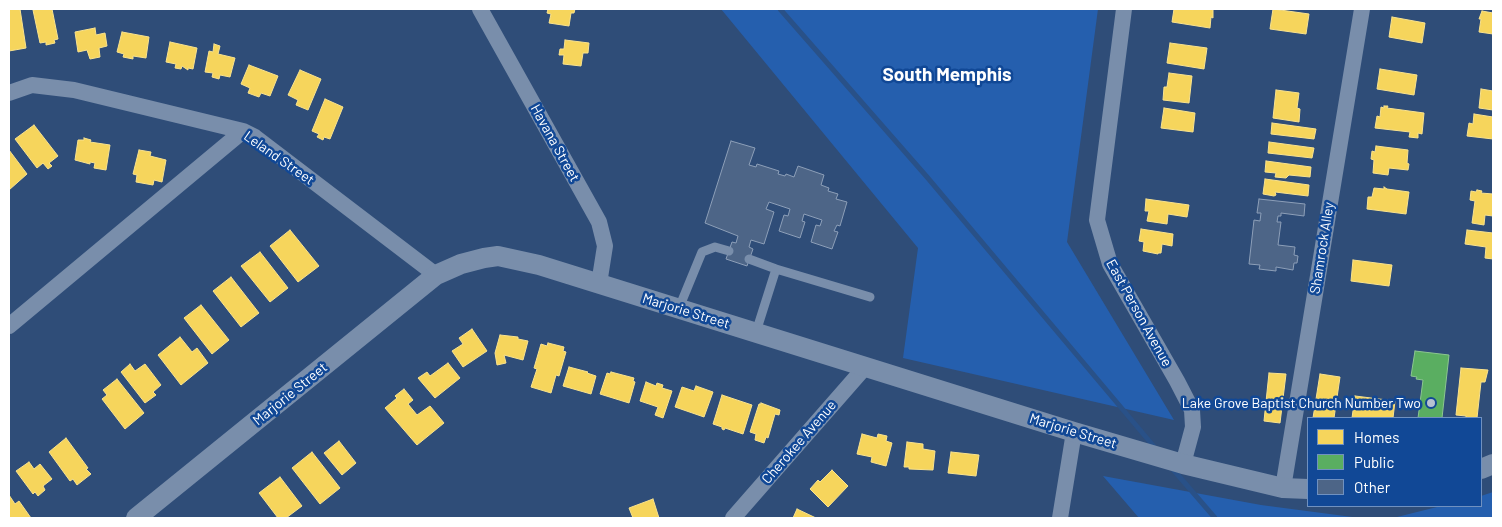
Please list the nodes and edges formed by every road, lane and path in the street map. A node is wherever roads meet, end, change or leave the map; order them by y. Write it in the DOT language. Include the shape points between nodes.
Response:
graph roads {
  1 [pos="480,9"];
  2 [pos="1124,9"];
  3 [pos="1362,9"];
  4 [pos="9,93"];
  5 [pos="243,131"];
  6 [pos="729,251"];
  7 [pos="749,259"];
  8 [pos="776,269"];
  9 [pos="436,275"];
  10 [pos="599,284"];
  11 [pos="870,297"];
  12 [pos="679,309"];
  13 [pos="9,326"];
  14 [pos="756,332"];
  15 [pos="866,366"];
  16 [pos="1074,432"];
  17 [pos="1183,464"];
  18 [pos="1283,488"];
  19 [pos="1307,490"];
  20 [pos="136,518"];
  21 [pos="733,518"];
  22 [pos="1060,518"];
  1 -- 10 [label="street, Havana Street" via="599,222 605,246"];
  2 -- 17 [label="street, East Person Avenue" via="1096,220 1110,264 1192,410 1193,427"];
  3 -- 18 [label="street, Shamrock Alley"];
  4 -- 5 [label="street, Leland Street" via="32,85 74,90"];
  5 -- 9 [label="street, Leland Street"];
  5 -- 13 [label="street"];
  6 -- 12 [label="lane" via="715,247 702,252"];
  7 -- 8 [label="lane"];
  8 -- 11 [label="lane"];
  8 -- 14 [label="lane"];
  9 -- 10 [label="street, Marjorie Street" via="460,264 498,256"];
  9 -- 20 [label="street, Marjorie Street"];
  10 -- 12 [label="street, Marjorie Street"];
  12 -- 14 [label="street, Marjorie Street"];
  14 -- 15 [label="street, Marjorie Street"];
  15 -- 16 [label="street, Marjorie Street"];
  15 -- 21 [label="street, Cherokee Avenue"];
  16 -- 17 [label="street, Marjorie Street"];
  16 -- 22 [label="street"];
  17 -- 18 [label="street, Marjorie Street"];
  18 -- 19 [label="street, Marjorie Street"];
}
